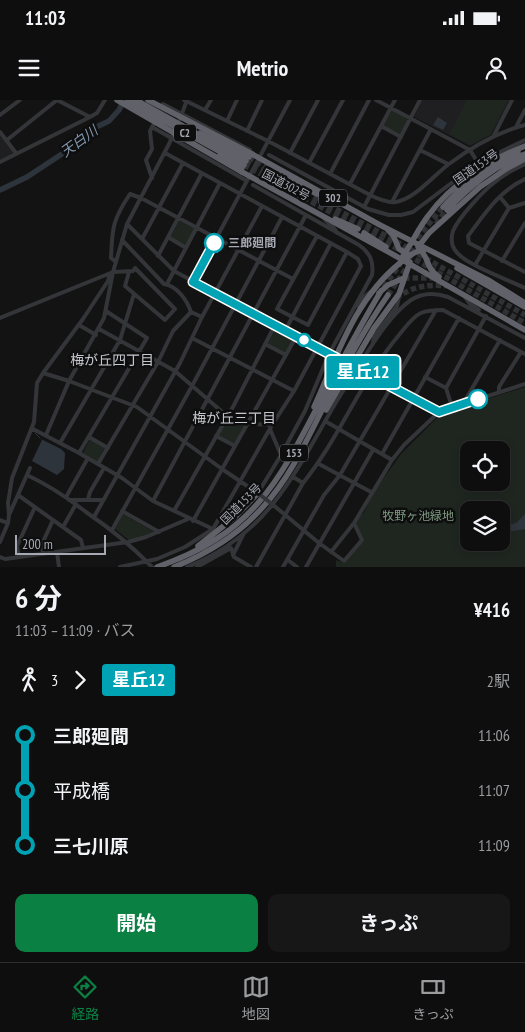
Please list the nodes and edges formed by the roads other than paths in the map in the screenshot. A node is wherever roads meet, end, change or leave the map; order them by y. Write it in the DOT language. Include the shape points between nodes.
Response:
graph roads {
  1 [pos="20,100"];
  2 [pos="57,100"];
  3 [pos="104,100"];
  4 [pos="117,100"];
  5 [pos="127,100"];
  6 [pos="136,100"];
  7 [pos="148,100"];
  8 [pos="186,100"];
  9 [pos="211,100"];
  10 [pos="238,100"];
  11 [pos="262,100"];
  12 [pos="290,100"];
  13 [pos="318,100"];
  14 [pos="343,100"];
  15 [pos="369,100"];
  16 [pos="376,100"];
  17 [pos="395,100"];
  18 [pos="420,100"];
  19 [pos="512,100"];
  20 [pos="165,102"];
  21 [pos="391,108"];
  22 [pos="205,110"];
  23 [pos="525,110"];
  24 [pos="182,113"];
  25 [pos="0,115"];
  26 [pos="90,118"];
  27 [pos="411,118"];
  28 [pos="227,121"];
  29 [pos="525,125"];
  30 [pos="381,126"];
  31 [pos="516,127"];
  32 [pos="152,128"];
  33 [pos="183,129"];
  34 [pos="431,129"];
  35 [pos="247,130"];
  36 [pos="0,132"];
  37 [pos="401,137"];
  38 [pos="493,137"];
  39 [pos="172,138"];
  40 [pos="7,140"];
  41 [pos="525,140"];
  42 [pos="268,141"];
  43 [pos="525,148"];
  44 [pos="420,150"];
  45 [pos="470,150"];
  46 [pos="16,153"];
  47 [pos="165,153"];
  48 [pos="290,153"];
  49 [pos="525,154"];
  50 [pos="270,155"];
  51 [pos="260,156"];
  52 [pos="525,159"];
  53 [pos="0,162"];
  54 [pos="183,163"];
  55 [pos="246,163"];
  56 [pos="309,163"];
  57 [pos="478,163"];
  58 [pos="448,164"];
  59 [pos="525,164"];
  60 [pos="202,173"];
  61 [pos="280,174"];
  62 [pos="330,174"];
  63 [pos="152,178"];
  64 [pos="248,179"];
  65 [pos="525,179"];
  66 [pos="220,183"];
  67 [pos="350,184"];
  68 [pos="253,185"];
  69 [pos="274,185"];
  70 [pos="240,194"];
  71 [pos="370,195"];
  72 [pos="500,197"];
  73 [pos="141,198"];
  74 [pos="392,202"];
  75 [pos="525,203"];
  76 [pos="262,206"];
  77 [pos="346,206"];
  78 [pos="364,207"];
  79 [pos="159,208"];
  80 [pos="509,208"];
  81 [pos="322,215"];
  82 [pos="306,216"];
  83 [pos="282,217"];
  84 [pos="178,218"];
  85 [pos="525,223"];
  86 [pos="127,224"];
  87 [pos="380,225"];
  88 [pos="300,227"];
  89 [pos="197,228"];
  90 [pos="337,233"];
  91 [pos="317,236"];
  92 [pos="168,237"];
  93 [pos="217,238"];
  94 [pos="142,239"];
  95 [pos="122,240"];
  96 [pos="413,242"];
  97 [pos="331,243"];
  98 [pos="186,248"];
  99 [pos="420,248"];
  100 [pos="238,250"];
  101 [pos="347,252"];
  102 [pos="483,252"];
  103 [pos="158,256"];
  104 [pos="403,257"];
  105 [pos="444,258"];
  106 [pos="258,260"];
  107 [pos="115,261"];
  108 [pos="502,261"];
  109 [pos="475,264"];
  110 [pos="525,264"];
  111 [pos="277,270"];
  112 [pos="174,271"];
  113 [pos="523,271"];
  114 [pos="129,272"];
  115 [pos="111,273"];
  116 [pos="404,278"];
  117 [pos="293,279"];
  118 [pos="193,282"];
  119 [pos="167,284"];
  120 [pos="525,288"];
  121 [pos="452,289"];
  122 [pos="381,291"];
  123 [pos="371,292"];
  124 [pos="134,294"];
  125 [pos="214,294"];
  126 [pos="399,294"];
  127 [pos="465,297"];
  128 [pos="389,298"];
  129 [pos="474,302"];
  130 [pos="525,303"];
  131 [pos="234,304"];
  132 [pos="525,307"];
  133 [pos="436,310"];
  134 [pos="106,311"];
  135 [pos="191,312"];
  136 [pos="480,312"];
  137 [pos="254,314"];
  138 [pos="292,316"];
  139 [pos="486,316"];
  140 [pos="349,317"];
  141 [pos="0,318"];
  142 [pos="202,318"];
  143 [pos="459,318"];
  144 [pos="125,323"];
  145 [pos="79,325"];
  146 [pos="274,326"];
  147 [pos="525,326"];
  148 [pos="100,329"];
  149 [pos="479,329"];
  150 [pos="525,330"];
  151 [pos="285,331"];
  152 [pos="96,335"];
  153 [pos="296,337"];
  154 [pos="192,338"];
  155 [pos="525,338"];
  156 [pos="120,340"];
  157 [pos="500,340"];
  158 [pos="265,344"];
  159 [pos="373,344"];
  160 [pos="212,348"];
  161 [pos="318,348"];
  162 [pos="139,351"];
  163 [pos="523,353"];
  164 [pos="329,354"];
  165 [pos="286,355"];
  166 [pos="230,358"];
  167 [pos="158,362"];
  168 [pos="356,368"];
  169 [pos="252,369"];
  170 [pos="175,371"];
  171 [pos="43,373"];
  172 [pos="370,375"];
  173 [pos="425,377"];
  174 [pos="272,380"];
  175 [pos="70,381"];
  176 [pos="525,384"];
  177 [pos="192,386"];
  178 [pos="391,386"];
  179 [pos="446,388"];
  180 [pos="92,390"];
  181 [pos="294,391"];
  182 [pos="499,392"];
  183 [pos="112,398"];
  184 [pos="413,398"];
  185 [pos="208,399"];
  186 [pos="316,402"];
  187 [pos="467,402"];
  188 [pos="132,405"];
  189 [pos="452,407"];
  190 [pos="439,412"];
  191 [pos="228,416"];
  192 [pos="150,417"];
  193 [pos="325,421"];
  194 [pos="248,423"];
  195 [pos="271,427"];
  196 [pos="33,429"];
  197 [pos="339,429"];
  198 [pos="168,430"];
  199 [pos="46,435"];
  200 [pos="216,436"];
  201 [pos="89,437"];
  202 [pos="304,440"];
  203 [pos="359,442"];
  204 [pos="60,443"];
  205 [pos="185,443"];
  206 [pos="235,446"];
  207 [pos="108,448"];
  208 [pos="373,450"];
  209 [pos="79,453"];
  210 [pos="382,454"];
  211 [pos="281,455"];
  212 [pos="204,456"];
  213 [pos="88,458"];
  214 [pos="392,460"];
  215 [pos="98,464"];
  216 [pos="319,464"];
  217 [pos="30,468"];
  218 [pos="104,468"];
  219 [pos="222,470"];
  220 [pos="27,475"];
  221 [pos="340,475"];
  222 [pos="117,476"];
  223 [pos="293,477"];
  224 [pos="241,481"];
  225 [pos="355,482"];
  226 [pos="303,483"];
  227 [pos="135,489"];
  228 [pos="371,492"];
  229 [pos="259,494"];
  230 [pos="18,495"];
  231 [pos="68,498"];
  232 [pos="88,499"];
  233 [pos="104,500"];
  234 [pos="154,501"];
  235 [pos="76,504"];
  236 [pos="272,504"];
  237 [pos="35,507"];
  238 [pos="122,511"];
  239 [pos="174,511"];
  240 [pos="9,515"];
  241 [pos="286,515"];
  242 [pos="94,517"];
  243 [pos="0,520"];
  244 [pos="53,520"];
  245 [pos="191,520"];
  246 [pos="8,523"];
  247 [pos="354,523"];
  248 [pos="63,527"];
  249 [pos="112,530"];
  250 [pos="213,530"];
  251 [pos="304,531"];
  252 [pos="159,532"];
  253 [pos="244,533"];
  254 [pos="0,542"];
  255 [pos="128,542"];
  256 [pos="320,544"];
  257 [pos="230,546"];
  258 [pos="83,548"];
  259 [pos="57,552"];
  260 [pos="331,552"];
  261 [pos="43,554"];
  262 [pos="233,555"];
  263 [pos="187,556"];
  264 [pos="0,557"];
  265 [pos="19,557"];
  266 [pos="288,560"];
  267 [pos="149,565"];
  268 [pos="248,566"];
  269 [pos="59,567"];
  270 [pos="120,567"];
  271 [pos="157,567"];
  272 [pos="174,567"];
  273 [pos="187,567"];
  274 [pos="198,567"];
  275 [pos="256,567"];
  276 [pos="283,567"];
  277 [pos="297,567"];
  278 [pos="306,567"];
  1 -- 25 [label="street"];
  2 -- 26 [label="street"];
  2 -- 40 [label="street"];
  3 -- 26 [label="street"];
  4 -- 55 [label="highway, 国道302号 / 302, bridge"];
  5 -- 33 [label="highway, C2, bridge"];
  6 -- 33 [label="highway, C2, bridge"];
  7 -- 55 [label="highway, 国道302号 / 302, bridge"];
  8 -- 22 [label="street"];
  8 -- 24 [label="street"];
  9 -- 22 [label="street"];
  10 -- 28 [label="street"];
  11 -- 35 [label="street"];
  12 -- 42 [label="street"];
  13 -- 48 [label="street"];
  14 -- 56 [label="street"];
  15 -- 62 [label="street"];
  16 -- 21 [label="street"];
  17 -- 21 [label="street"];
  18 -- 27 [label="street"];
  19 -- 38 [label="street"];
  20 -- 24 [label="street"];
  20 -- 32 [label="street"];
  21 -- 27 [label="street"];
  21 -- 30 [label="street"];
  22 -- 28 [label="street"];
  23 -- 31 [label="street"];
  24 -- 39 [label="street"];
  24 -- 51 [label="street"];
  26 -- 46 [label="street"];
  27 -- 34 [label="street"];
  27 -- 37 [label="street"];
  28 -- 35 [label="street"];
  29 -- 31 [label="street"];
  30 -- 37 [label="street"];
  30 -- 67 [label="street"];
  31 -- 38 [label="street"];
  32 -- 39 [label="street"];
  32 -- 63 [label="street" via="152,148 146,160"];
  33 -- 55 [label="highway, C2, bridge"];
  34 -- 44 [label="street"];
  34 -- 45 [label="street"];
  35 -- 42 [label="street"];
  36 -- 40 [label="street"];
  37 -- 71 [label="street"];
  38 -- 45 [label="street"];
  39 -- 47 [label="street"];
  39 -- 64 [label="street"];
  40 -- 46 [label="street"];
  41 -- 57 [label="street"];
  42 -- 48 [label="street"];
  42 -- 51 [label="street"];
  43 -- 49 [label="highway, 国道153号 / 153" via="479,175 458,191 445,208 484,176"];
  43 -- 96 [label="highway, 153" via="494,160 452,190 427,216"];
  44 -- 58 [label="street"];
  44 -- 74 [label="street"];
  45 -- 57 [label="street"];
  45 -- 58 [label="street"];
  46 -- 53 [label="street"];
  47 -- 54 [label="street"];
  47 -- 63 [label="street"];
  48 -- 56 [label="street"];
  50 -- 78 [label="street"];
  51 -- 55 [label="highway, 国道302号 / 302"];
  51 -- 64 [label="street"];
  51 -- 77 [label="highway, 国道302号 / 302"];
  52 -- 99 [label="highway, 153" via="480,187 429,232"];
  54 -- 60 [label="street"];
  54 -- 79 [label="street"];
  55 -- 64 [label="highway, 国道302号 / 302"];
  56 -- 62 [label="street"];
  57 -- 78 [label="street" via="413,212 389,216"];
  58 -- 74 [label="street" via="412,195"];
  59 -- 109 [label="street" via="484,192 452,232 452,242 459,255"];
  60 -- 66 [label="street"];
  60 -- 84 [label="street"];
  61 -- 77 [label="highway"];
  62 -- 67 [label="street"];
  63 -- 73 [label="street"];
  64 -- 70 [label="street"];
  64 -- 81 [label="highway, 国道302号 / 302"];
  65 -- 72 [label="street"];
  66 -- 70 [label="street"];
  66 -- 89 [label="street"];
  67 -- 71 [label="street"];
  68 -- 82 [label="street"];
  69 -- 104 [label="highway"];
  70 -- 76 [label="street"];
  70 -- 93 [label="street"];
  71 -- 74 [label="street"];
  71 -- 78 [label="street"];
  72 -- 80 [label="street"];
  72 -- 102 [label="street" via="468,236 468,243"];
  73 -- 79 [label="street"];
  73 -- 86 [label="street"];
  73 -- 107 [label="street" via="130,194 118,214 112,229 111,258"];
  75 -- 80 [label="street"];
  76 -- 83 [label="street"];
  76 -- 100 [label="street"];
  77 -- 87 [label="highway, 国道302号 / 302"];
  79 -- 84 [label="street"];
  79 -- 94 [label="street"];
  80 -- 102 [label="street"];
  81 -- 90 [label="street"];
  81 -- 104 [label="highway, 国道302号 / 302"];
  82 -- 88 [label="street"];
  82 -- 90 [label="street"];
  83 -- 88 [label="street"];
  83 -- 106 [label="street"];
  84 -- 89 [label="street"];
  84 -- 92 [label="street"];
  85 -- 108 [label="street"];
  86 -- 94 [label="street"];
  86 -- 95 [label="street"];
  87 -- 96 [label="highway, 国道302号 / 302"];
  87 -- 104 [label="highway, 302" via="393,235"];
  88 -- 91 [label="street"];
  88 -- 111 [label="street"];
  89 -- 93 [label="street"];
  89 -- 98 [label="street"];
  90 -- 140 [label="street" via="366,250 374,266"];
  91 -- 97 [label="street"];
  91 -- 117 [label="street"];
  92 -- 98 [label="street"];
  92 -- 103 [label="street"];
  93 -- 100 [label="street"];
  93 -- 118 [label="street"];
  94 -- 103 [label="street"];
  95 -- 107 [label="street"];
  95 -- 119 [label="street"];
  96 -- 99 [label="highway, 国道302号 / 302"];
  96 -- 104 [label="highway, 153"];
  97 -- 101 [label="street"];
  97 -- 138 [label="street"];
  98 -- 112 [label="street"];
  99 -- 104 [label="highway, 153"];
  99 -- 104 [label="highway, 153"];
  99 -- 105 [label="highway, 国道302号 / 302"];
  99 -- 127 [label="highway, 302" via="430,271"];
  100 -- 106 [label="street"];
  100 -- 125 [label="street"];
  101 -- 138 [label="street" via="308,325"];
  101 -- 161 [label="street" via="358,259 361,266"];
  102 -- 108 [label="street"];
  102 -- 109 [label="street"];
  103 -- 112 [label="street"];
  104 -- 116 [label="highway, 153"];
  104 -- 121 [label="highway, 国道302号 / 302"];
  104 -- 123 [label="highway, 153"];
  105 -- 130 [label="highway, 国道302号 / 302"];
  105 -- 132 [label="highway" via="462,272"];
  106 -- 111 [label="street"];
  106 -- 131 [label="street"];
  107 -- 115 [label="street"];
  108 -- 113 [label="street"];
  109 -- 120 [label="street"];
  110 -- 113 [label="street"];
  111 -- 117 [label="street"];
  111 -- 137 [label="street"];
  112 -- 118 [label="street"];
  112 -- 119 [label="street"];
  114 -- 115 [label="street"];
  114 -- 124 [label="street" via="125,286"];
  114 -- 124 [label="street" via="135,268 175,310 165,320"];
  115 -- 134 [label="street"];
  115 -- 141 [label="street"];
  115 -- 145 [label="street"];
  116 -- 121 [label="highway, 302" via="416,272"];
  116 -- 126 [label="highway, 153"];
  116 -- 186 [label="highway" via="388,285 370,302"];
  117 -- 138 [label="street" via="277,309"];
  118 -- 125 [label="street"];
  119 -- 135 [label="street" via="187,301"];
  121 -- 127 [label="highway, 国道302号 / 302"];
  122 -- 202 [label="highway, 国道153号 / 153" via="352,341"];
  123 -- 140 [label="street"];
  123 -- 186 [label="highway, 153" via="335,357"];
  124 -- 144 [label="street"];
  125 -- 131 [label="street"];
  125 -- 142 [label="street"];
  126 -- 159 [label="street" via="397,306 374,336"];
  126 -- 202 [label="highway, 153" via="374,328 316,428"];
  127 -- 129 [label="highway, 国道302号 / 302"];
  127 -- 136 [label="street"];
  128 -- 202 [label="highway, 国道153号 / 153"];
  129 -- 147 [label="highway" via="495,309"];
  129 -- 150 [label="highway, 国道302号 / 302"];
  131 -- 137 [label="street"];
  131 -- 160 [label="street"];
  133 -- 143 [label="street" via="444,310"];
  133 -- 172 [label="street" via="420,313 410,322"];
  133 -- 178 [label="street"];
  134 -- 144 [label="street"];
  134 -- 148 [label="street"];
  135 -- 142 [label="street"];
  135 -- 167 [label="street" via="173,331"];
  136 -- 139 [label="street"];
  136 -- 159 [label="street" via="442,295 417,297 407,303"];
  137 -- 146 [label="street"];
  137 -- 166 [label="street"];
  138 -- 151 [label="street"];
  139 -- 149 [label="street"];
  139 -- 155 [label="street"];
  140 -- 164 [label="street"];
  142 -- 154 [label="street"];
  143 -- 149 [label="street"];
  143 -- 173 [label="street"];
  144 -- 156 [label="street"];
  144 -- 162 [label="street" via="147,338"];
  145 -- 152 [label="street"];
  145 -- 171 [label="street"];
  146 -- 151 [label="street"];
  146 -- 158 [label="street"];
  148 -- 152 [label="street"];
  148 -- 156 [label="street"];
  149 -- 157 [label="street"];
  149 -- 179 [label="street"];
  151 -- 153 [label="street"];
  152 -- 175 [label="street"];
  153 -- 161 [label="street"];
  153 -- 165 [label="street"];
  154 -- 160 [label="street"];
  154 -- 170 [label="street"];
  156 -- 162 [label="street"];
  156 -- 180 [label="street"];
  157 -- 163 [label="street"];
  157 -- 187 [label="street"];
  158 -- 165 [label="street"];
  158 -- 169 [label="street"];
  159 -- 168 [label="street"];
  160 -- 166 [label="street"];
  160 -- 177 [label="street"];
  161 -- 164 [label="street"];
  161 -- 181 [label="street"];
  162 -- 167 [label="street"];
  162 -- 183 [label="street"];
  163 -- 182 [label="street" via="499,387"];
  164 -- 168 [label="street, bridge"];
  164 -- 211 [label="street" via="305,411"];
  165 -- 174 [label="street"];
  166 -- 169 [label="street"];
  166 -- 185 [label="street"];
  167 -- 170 [label="street"];
  167 -- 188 [label="street"];
  168 -- 172 [label="street"];
  168 -- 193 [label="street"];
  169 -- 174 [label="street"];
  169 -- 191 [label="street"];
  170 -- 177 [label="street"];
  170 -- 192 [label="street"];
  171 -- 175 [label="street"];
  171 -- 196 [label="street" via="38,383"];
  172 -- 178 [label="street"];
  172 -- 197 [label="street"];
  173 -- 179 [label="street"];
  173 -- 184 [label="street"];
  174 -- 181 [label="street"];
  174 -- 194 [label="street"];
  175 -- 180 [label="street"];
  175 -- 199 [label="street"];
  176 -- 182 [label="street"];
  177 -- 185 [label="street"];
  177 -- 198 [label="street"];
  178 -- 184 [label="street"];
  178 -- 203 [label="street"];
  179 -- 189 [label="street"];
  180 -- 183 [label="street"];
  180 -- 204 [label="street"];
  181 -- 195 [label="street"];
  182 -- 187 [label="street"];
  183 -- 188 [label="street"];
  183 -- 201 [label="street"];
  184 -- 190 [label="street"];
  184 -- 210 [label="street"];
  185 -- 191 [label="street"];
  185 -- 205 [label="street"];
  186 -- 202 [label="highway, 153" via="306,425"];
  187 -- 189 [label="street"];
  188 -- 192 [label="street"];
  188 -- 207 [label="street"];
  189 -- 190 [label="street"];
  190 -- 214 [label="street"];
  191 -- 194 [label="street" via="235,423"];
  191 -- 200 [label="street"];
  192 -- 198 [label="street"];
  192 -- 222 [label="street"];
  193 -- 197 [label="street"];
  193 -- 223 [label="street"];
  194 -- 195 [label="street"];
  194 -- 206 [label="street"];
  195 -- 211 [label="street"];
  195 -- 224 [label="street"];
  196 -- 199 [label="street"];
  196 -- 240 [label="street" via="12,478"];
  197 -- 203 [label="street"];
  197 -- 216 [label="street"];
  198 -- 205 [label="street"];
  198 -- 227 [label="street"];
  199 -- 204 [label="street"];
  200 -- 206 [label="street"];
  200 -- 212 [label="street"];
  201 -- 207 [label="street"];
  201 -- 209 [label="street"];
  202 -- 263 [label="highway, 国道153号 / 153" via="264,498 248,514 220,538"];
  202 -- 272 [label="highway, 国道153号 / 153" via="270,499 246,524 207,551"];
  203 -- 208 [label="street"];
  203 -- 221 [label="street"];
  204 -- 209 [label="street"];
  205 -- 212 [label="street"];
  205 -- 234 [label="street"];
  206 -- 219 [label="street"];
  207 -- 215 [label="street"];
  208 -- 210 [label="street"];
  208 -- 225 [label="street"];
  209 -- 213 [label="street"];
  210 -- 214 [label="street"];
  211 -- 229 [label="street"];
  212 -- 219 [label="street"];
  212 -- 239 [label="street"];
  213 -- 215 [label="street"];
  213 -- 231 [label="street"];
  214 -- 228 [label="street"];
  215 -- 218 [label="street"];
  216 -- 221 [label="street"];
  216 -- 226 [label="street"];
  217 -- 220 [label="street"];
  218 -- 222 [label="street"];
  218 -- 232 [label="street"];
  219 -- 224 [label="street"];
  219 -- 245 [label="street"];
  220 -- 230 [label="street"];
  220 -- 231 [label="street"];
  221 -- 225 [label="street"];
  221 -- 251 [label="street" via="324,495"];
  222 -- 227 [label="street"];
  222 -- 233 [label="street"];
  223 -- 226 [label="street"];
  223 -- 236 [label="street"];
  224 -- 229 [label="street"];
  224 -- 250 [label="street"];
  225 -- 228 [label="street"];
  225 -- 256 [label="street"];
  226 -- 241 [label="street"];
  227 -- 234 [label="street"];
  227 -- 238 [label="street"];
  228 -- 247 [label="street"];
  229 -- 236 [label="street, bridge"];
  229 -- 263 [label="highway" via="235,518"];
  230 -- 237 [label="street"];
  230 -- 240 [label="street"];
  231 -- 232 [label="street"];
  231 -- 235 [label="street"];
  232 -- 233 [label="street"];
  233 -- 242 [label="street"];
  234 -- 239 [label="street"];
  235 -- 242 [label="street"];
  235 -- 248 [label="street"];
  236 -- 241 [label="street"];
  236 -- 253 [label="street"];
  237 -- 244 [label="street"];
  237 -- 265 [label="street" via="17,546"];
  238 -- 249 [label="street"];
  238 -- 252 [label="street"];
  239 -- 245 [label="street"];
  240 -- 246 [label="street"];
  241 -- 251 [label="street"];
  241 -- 275 [label="street"];
  242 -- 249 [label="street"];
  243 -- 246 [label="street"];
  244 -- 248 [label="street"];
  244 -- 261 [label="street" via="42,544"];
  245 -- 250 [label="street"];
  245 -- 252 [label="street"];
  246 -- 254 [label="street"];
  247 -- 260 [label="street"];
  247 -- 260 [label="street" via="362,540 344,561"];
  248 -- 258 [label="street" via="82,540"];
  249 -- 255 [label="street"];
  250 -- 267 [label="street"];
  251 -- 256 [label="street"];
  251 -- 266 [label="street"];
  252 -- 255 [label="street"];
  253 -- 257 [label="street"];
  253 -- 262 [label="street"];
  255 -- 258 [label="street"];
  255 -- 267 [label="street"];
  256 -- 260 [label="street"];
  256 -- 278 [label="street"];
  257 -- 262 [label="street"];
  257 -- 273 [label="street"];
  257 -- 274 [label="street"];
  258 -- 259 [label="street"];
  259 -- 261 [label="street"];
  259 -- 269 [label="street"];
  261 -- 265 [label="street"];
  262 -- 268 [label="street"];
  263 -- 271 [label="highway, 国道153号 / 153"];
  264 -- 265 [label="street"];
  266 -- 276 [label="street"];
  266 -- 277 [label="street"];
  267 -- 270 [label="street"];
}
